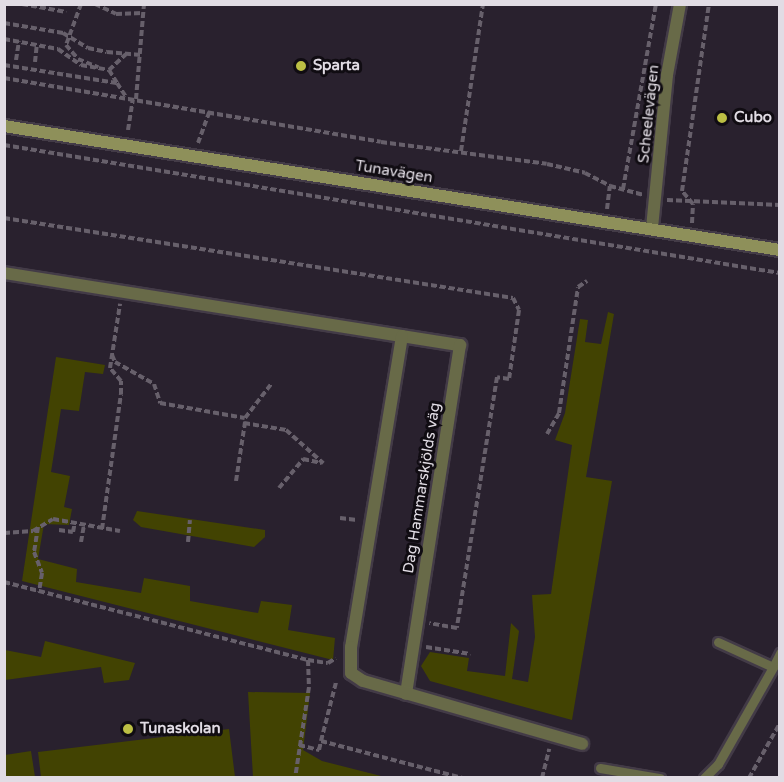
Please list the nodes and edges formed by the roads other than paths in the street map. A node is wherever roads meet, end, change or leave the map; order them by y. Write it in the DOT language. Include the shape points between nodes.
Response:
graph roads {
  1 [pos="680,4"];
  2 [pos="4,126"];
  3 [pos="652,228"];
  4 [pos="780,250"];
  5 [pos="4,273"];
  6 [pos="402,336"];
  7 [pos="718,642"];
  8 [pos="780,653"];
  9 [pos="774,667"];
  10 [pos="406,694"];
  11 [pos="582,744"];
  12 [pos="600,768"];
  13 [pos="660,777"];
  14 [pos="704,777"];
  1 -- 3 [label="street, Scheelevägen" via="667,75"];
  2 -- 3 [label="main road, Tunavägen"];
  3 -- 4 [label="main road, Tunavägen"];
  5 -- 6 [label="street, Dag Hammarskjölds väg"];
  6 -- 10 [label="street" via="351,647 351,673 356,679"];
  6 -- 10 [label="street, Dag Hammarskjölds väg" via="460,345"];
  7 -- 9 [label="lane"];
  8 -- 9 [label="lane"];
  9 -- 14 [label="lane" via="718,764"];
  10 -- 11 [label="street"];
  12 -- 13 [label="lane"];
}
